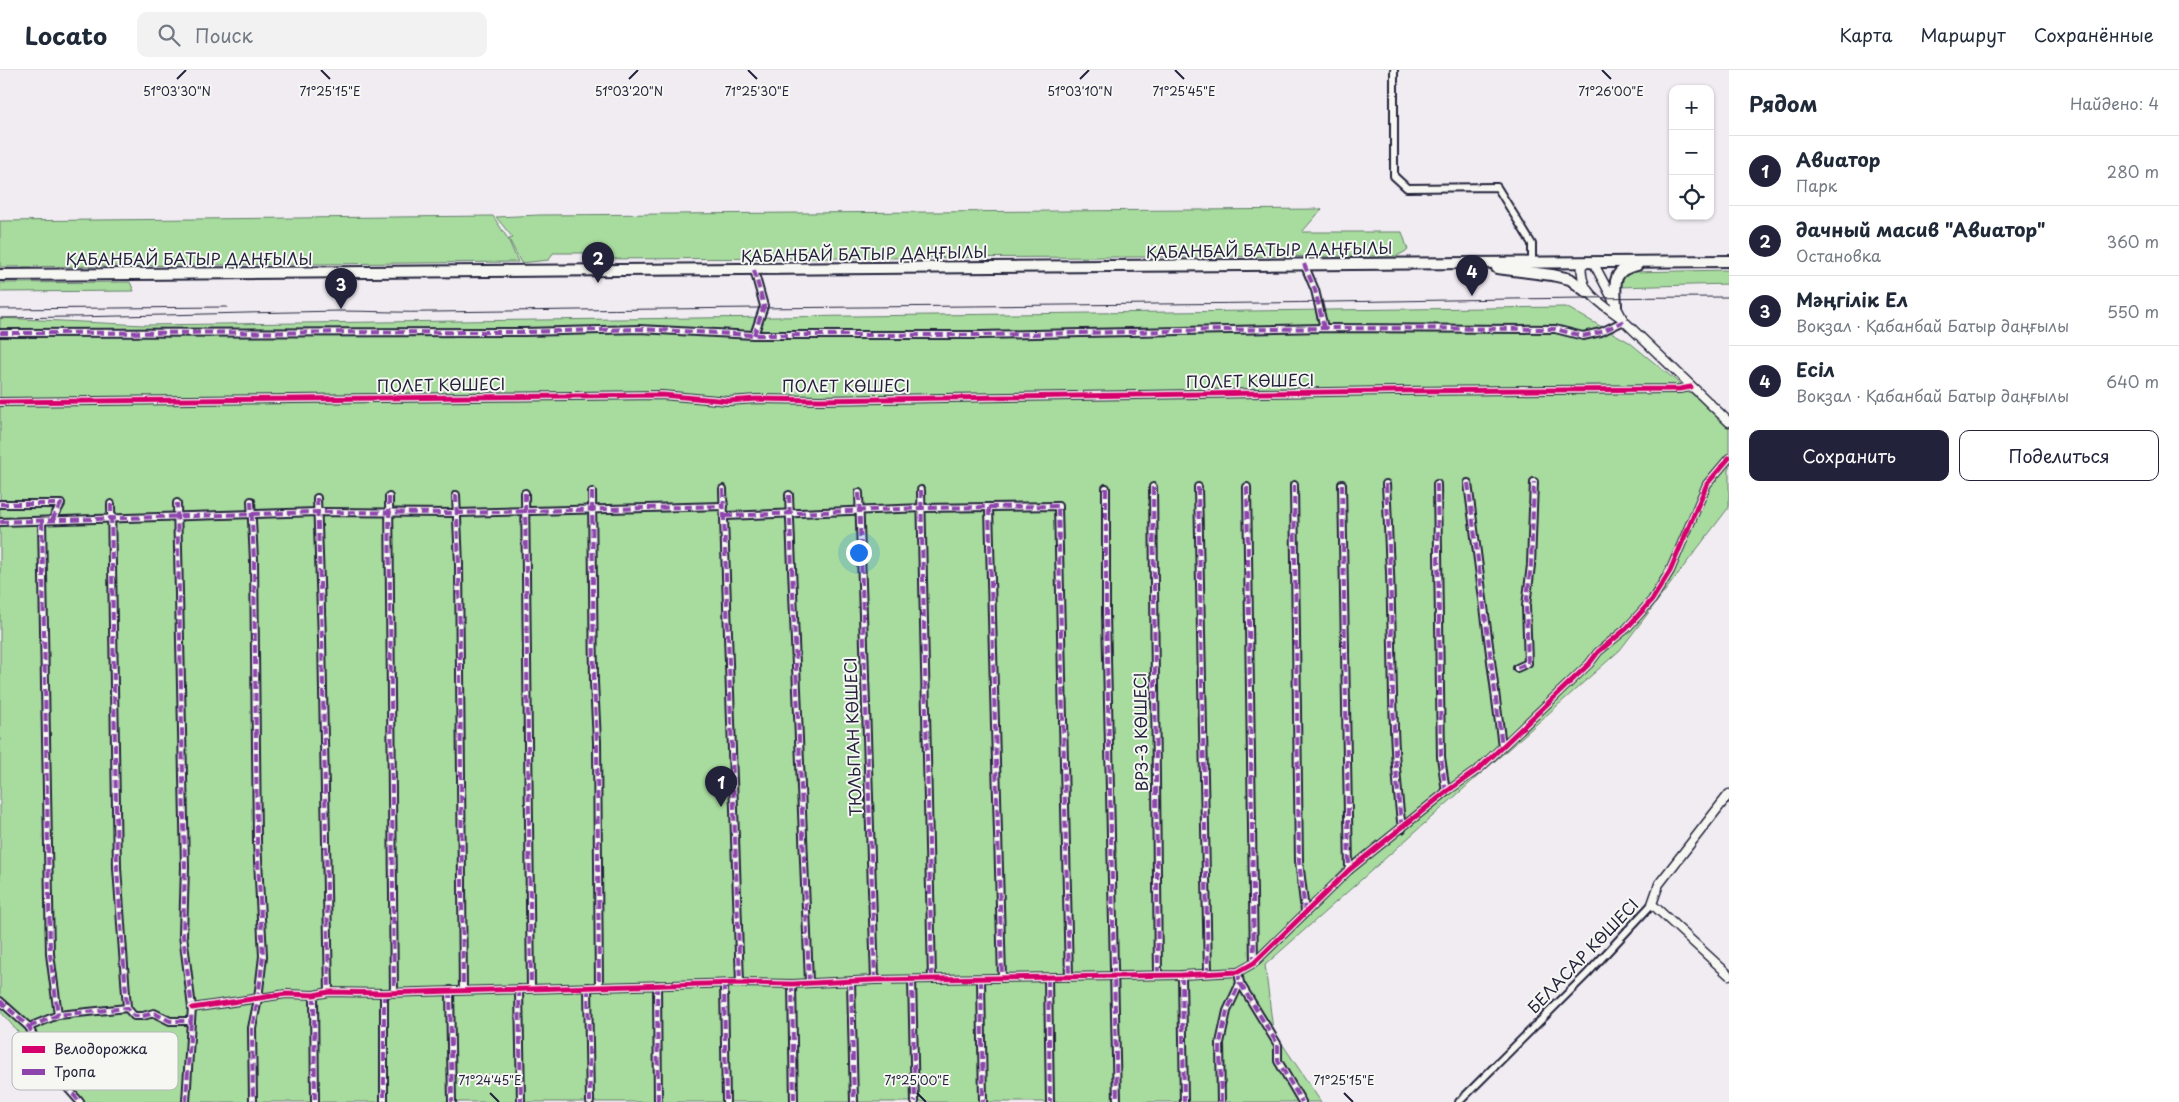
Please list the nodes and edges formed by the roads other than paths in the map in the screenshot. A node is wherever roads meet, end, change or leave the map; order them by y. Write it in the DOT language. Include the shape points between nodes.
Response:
graph roads {
  1 [pos="1394,70"];
  2 [pos="1729,260"];
  3 [pos="1532,262"];
  4 [pos="1582,262"];
  5 [pos="1593,262"];
  6 [pos="1652,262"];
  7 [pos="1446,263"];
  8 [pos="1304,264"];
  9 [pos="754,270"];
  10 [pos="0,275"];
  11 [pos="1587,292"];
  12 [pos="1616,306"];
  13 [pos="1624,321"];
  14 [pos="1324,328"];
  15 [pos="0,334"];
  16 [pos="754,334"];
  17 [pos="1691,387"];
  18 [pos="0,402"];
  19 [pos="1729,422"];
  20 [pos="1729,458"];
  21 [pos="1534,482"];
  22 [pos="1468,483"];
  23 [pos="1342,484"];
  24 [pos="1386,484"];
  25 [pos="1437,484"];
  26 [pos="1294,485"];
  27 [pos="1153,487"];
  28 [pos="1198,487"];
  29 [pos="1247,487"];
  30 [pos="1106,488"];
  31 [pos="723,490"];
  32 [pos="922,490"];
  33 [pos="592,492"];
  34 [pos="525,493"];
  35 [pos="859,494"];
  36 [pos="456,495"];
  37 [pos="789,496"];
  38 [pos="389,497"];
  39 [pos="317,498"];
  40 [pos="251,501"];
  41 [pos="176,502"];
  42 [pos="0,504"];
  43 [pos="111,504"];
  44 [pos="724,506"];
  45 [pos="923,508"];
  46 [pos="989,508"];
  47 [pos="526,510"];
  48 [pos="593,510"];
  49 [pos="318,512"];
  50 [pos="389,512"];
  51 [pos="860,512"];
  52 [pos="457,513"];
  53 [pos="251,515"];
  54 [pos="790,515"];
  55 [pos="725,516"];
  56 [pos="111,518"];
  57 [pos="177,518"];
  58 [pos="52,520"];
  59 [pos="42,521"];
  60 [pos="0,522"];
  61 [pos="1517,668"];
  62 [pos="1502,746"];
  63 [pos="1446,792"];
  64 [pos="1729,794"];
  65 [pos="1402,829"];
  66 [pos="1349,870"];
  67 [pos="1652,904"];
  68 [pos="1305,912"];
  69 [pos="1254,963"];
  70 [pos="1238,972"];
  71 [pos="1208,973"];
  72 [pos="1182,975"];
  73 [pos="1729,975"];
  74 [pos="1114,976"];
  75 [pos="1158,976"];
  76 [pos="1069,977"];
  77 [pos="1002,978"];
  78 [pos="1048,978"];
  79 [pos="981,979"];
  80 [pos="875,980"];
  81 [pos="912,980"];
  82 [pos="932,980"];
  83 [pos="851,981"];
  84 [pos="740,982"];
  85 [pos="808,982"];
  86 [pos="1240,983"];
  87 [pos="724,984"];
  88 [pos="792,984"];
  89 [pos="657,985"];
  90 [pos="599,986"];
  91 [pos="588,987"];
  92 [pos="531,988"];
  93 [pos="519,989"];
  94 [pos="450,990"];
  95 [pos="463,990"];
  96 [pos="329,992"];
  97 [pos="394,992"];
  98 [pos="384,993"];
  99 [pos="314,995"];
  100 [pos="258,999"];
  101 [pos="0,1002"];
  102 [pos="127,1008"];
  103 [pos="192,1008"];
  104 [pos="58,1015"];
  105 [pos="191,1021"];
  106 [pos="29,1027"];
  107 [pos="31,1032"];
  108 [pos="69,1090"];
  109 [pos="1296,1094"];
  110 [pos="80,1102"];
  111 [pos="186,1102"];
  112 [pos="253,1102"];
  113 [pos="315,1102"];
  114 [pos="384,1102"];
  115 [pos="452,1102"];
  116 [pos="521,1102"];
  117 [pos="590,1102"];
  118 [pos="658,1102"];
  119 [pos="726,1102"];
  120 [pos="794,1102"];
  121 [pos="854,1102"];
  122 [pos="915,1102"];
  123 [pos="983,1102"];
  124 [pos="1050,1102"];
  125 [pos="1117,1102"];
  126 [pos="1184,1102"];
  127 [pos="1221,1102"];
  128 [pos="1296,1102"];
  129 [pos="1302,1102"];
  130 [pos="1459,1102"];
  1 -- 3 [label="street" via="1394,176 1407,188 1497,187 1532,244"];
  2 -- 6 [label="main road, ҚАБАНБАЙ БАТЫР ДАҢҒЫЛЫ"];
  3 -- 4 [label="main road, ҚАБАНБАЙ БАТЫР ДАҢҒЫЛЫ"];
  3 -- 7 [label="main road, ҚАБАНБАЙ БАТЫР ДАҢҒЫЛЫ"];
  4 -- 5 [label="main road, ҚАБАНБАЙ БАТЫР ДАҢҒЫЛЫ"];
  4 -- 11 [label="street" via="1582,282"];
  5 -- 6 [label="main road, ҚАБАНБАЙ БАТЫР ДАҢҒЫЛЫ"];
  5 -- 12 [label="street"];
  6 -- 12 [label="main road" via="1629,266 1618,274"];
  7 -- 8 [label="main road, ҚАБАНБАЙ БАТЫР ДАҢҒЫЛЫ"];
  7 -- 11 [label="main road" via="1552,274 1570,279"];
  8 -- 9 [label="main road, ҚАБАНБАЙ БАТЫР ДАҢҒЫЛЫ"];
  8 -- 14 [label="street" via="1315,290"];
  9 -- 10 [label="main road, ҚАБАНБАЙ БАТЫР ДАҢҒЫЛЫ"];
  9 -- 16 [label="street" via="764,306"];
  11 -- 13 [label="street"];
  12 -- 13 [label="street"];
  13 -- 14 [label="street" via="1583,336 1555,329"];
  13 -- 17 [label="street"];
  14 -- 16 [label="street" via="981,335"];
  15 -- 16 [label="street" via="639,329"];
  17 -- 18 [label="street, ПОЛЕТ КӨШЕСІ" via="728,401 662,396"];
  17 -- 19 [label="street"];
  20 -- 62 [label="street" via="1707,484 1670,571 1652,600 1626,629"];
  21 -- 61 [label="street" via="1526,606 1528,663"];
  22 -- 62 [label="street"];
  23 -- 66 [label="street"];
  24 -- 65 [label="street" via="1394,752"];
  25 -- 63 [label="street" via="1441,757"];
  26 -- 68 [label="street" via="1298,851"];
  27 -- 75 [label="street, ВРЗ-3 КӨШЕСІ"];
  28 -- 71 [label="street"];
  29 -- 69 [label="street"];
  30 -- 74 [label="street"];
  31 -- 44 [label="street"];
  32 -- 45 [label="street"];
  33 -- 48 [label="street"];
  34 -- 47 [label="street"];
  35 -- 51 [label="street, ТЮЛЬПАН КӨШЕСІ"];
  36 -- 52 [label="street"];
  37 -- 54 [label="street"];
  38 -- 50 [label="street"];
  39 -- 49 [label="street"];
  40 -- 53 [label="street"];
  41 -- 57 [label="street"];
  42 -- 58 [label="street" via="62,504"];
  43 -- 56 [label="street"];
  44 -- 48 [label="street"];
  44 -- 55 [label="street"];
  45 -- 46 [label="street"];
  45 -- 51 [label="street"];
  45 -- 82 [label="street"];
  46 -- 76 [label="street" via="1058,506"];
  46 -- 77 [label="street"];
  47 -- 48 [label="street"];
  47 -- 52 [label="street"];
  47 -- 92 [label="street"];
  48 -- 90 [label="street"];
  49 -- 50 [label="street"];
  49 -- 53 [label="street"];
  49 -- 96 [label="street"];
  50 -- 52 [label="street"];
  50 -- 97 [label="street"];
  51 -- 54 [label="street"];
  51 -- 80 [label="street, ТЮЛЬПАН КӨШЕСІ"];
  52 -- 95 [label="street"];
  53 -- 57 [label="street"];
  53 -- 100 [label="street" via="257,841 263,956"];
  54 -- 55 [label="street"];
  54 -- 85 [label="street"];
  55 -- 84 [label="street"];
  56 -- 57 [label="street"];
  56 -- 58 [label="street"];
  56 -- 102 [label="street" via="117,858"];
  57 -- 103 [label="street" via="185,867 183,935"];
  58 -- 59 [label="street"];
  59 -- 60 [label="street"];
  59 -- 104 [label="street" via="50,954"];
  62 -- 63 [label="street" via="1480,768"];
  63 -- 65 [label="street"];
  64 -- 67 [label="street, БЕЛАСАР КӨШЕСІ" via="1659,884"];
  65 -- 66 [label="street"];
  66 -- 68 [label="street"];
  67 -- 73 [label="street"];
  67 -- 130 [label="street, БЕЛАСАР КӨШЕСІ"];
  68 -- 69 [label="street"];
  69 -- 70 [label="street"];
  70 -- 71 [label="street"];
  70 -- 86 [label="street"];
  71 -- 72 [label="street"];
  72 -- 75 [label="street"];
  72 -- 126 [label="street"];
  74 -- 75 [label="street"];
  74 -- 76 [label="street"];
  74 -- 125 [label="street"];
  76 -- 78 [label="street"];
  77 -- 78 [label="street"];
  77 -- 79 [label="street"];
  78 -- 124 [label="street"];
  79 -- 82 [label="street"];
  79 -- 123 [label="street"];
  80 -- 81 [label="street"];
  80 -- 83 [label="street"];
  81 -- 82 [label="street"];
  81 -- 122 [label="street"];
  83 -- 85 [label="street"];
  83 -- 121 [label="street"];
  84 -- 87 [label="street"];
  84 -- 88 [label="street"];
  85 -- 88 [label="street"];
  86 -- 109 [label="street" via="1278,1045 1278,1061"];
  86 -- 127 [label="street" via="1227,1011 1220,1043"];
  87 -- 89 [label="street"];
  87 -- 119 [label="street"];
  88 -- 120 [label="street"];
  89 -- 90 [label="street"];
  89 -- 118 [label="street"];
  90 -- 91 [label="street"];
  91 -- 92 [label="street"];
  91 -- 117 [label="street"];
  92 -- 93 [label="street"];
  93 -- 95 [label="street"];
  93 -- 116 [label="street"];
  94 -- 95 [label="street"];
  94 -- 97 [label="street"];
  94 -- 115 [label="street"];
  96 -- 98 [label="street"];
  96 -- 99 [label="street"];
  97 -- 98 [label="street"];
  98 -- 114 [label="street"];
  99 -- 100 [label="street" via="286,994"];
  99 -- 113 [label="street"];
  100 -- 103 [label="street"];
  100 -- 112 [label="street" via="252,1028"];
  101 -- 106 [label="street"];
  102 -- 104 [label="street"];
  102 -- 105 [label="street" via="134,1016 154,1013 170,1022"];
  103 -- 105 [label="street"];
  104 -- 106 [label="street"];
  105 -- 111 [label="street"];
  106 -- 107 [label="street"];
  108 -- 110 [label="street"];
  109 -- 128 [label="street"];
  109 -- 129 [label="street"];
}
